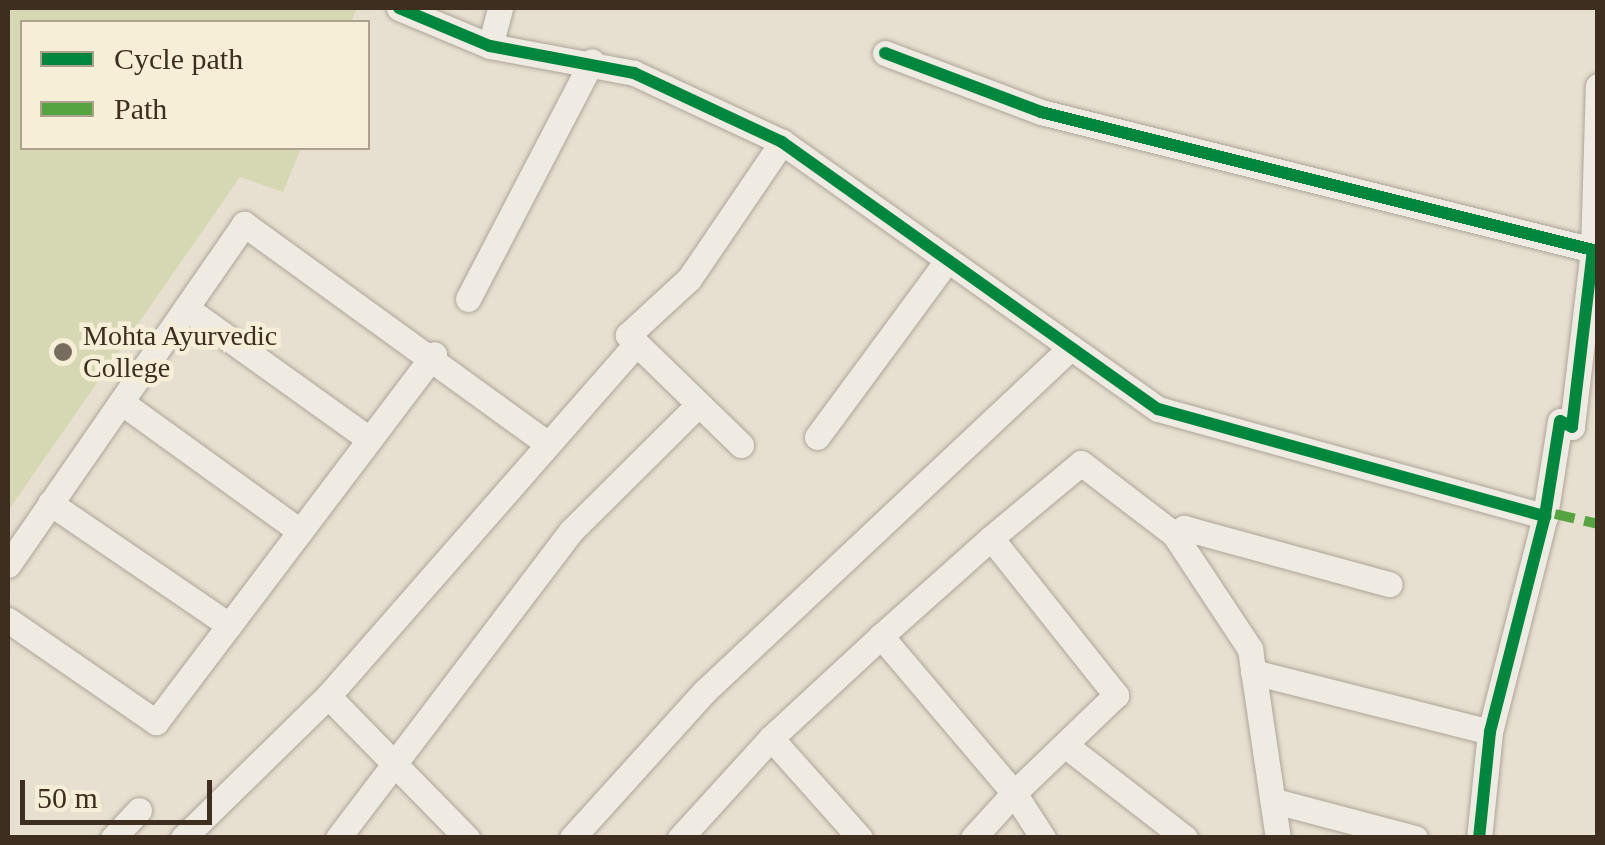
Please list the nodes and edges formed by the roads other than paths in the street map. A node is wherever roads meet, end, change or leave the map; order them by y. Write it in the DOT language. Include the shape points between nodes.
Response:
graph roads {
  1 [pos="399,8"];
  2 [pos="500,8"];
  3 [pos="490,46"];
  4 [pos="885,53"];
  5 [pos="592,61"];
  6 [pos="1598,86"];
  7 [pos="782,142"];
  8 [pos="1593,250"];
  9 [pos="946,262"];
  10 [pos="468,299"];
  11 [pos="186,308"];
  12 [pos="636,344"];
  13 [pos="1069,349"];
  14 [pos="434,354"];
  15 [pos="120,402"];
  16 [pos="699,404"];
  17 [pos="817,437"];
  18 [pos="369,439"];
  19 [pos="547,443"];
  20 [pos="741,445"];
  21 [pos="50,503"];
  22 [pos="1545,516"];
  23 [pos="300,531"];
  24 [pos="1174,534"];
  25 [pos="991,538"];
  26 [pos="8,565"];
  27 [pos="1388,584"];
  28 [pos="8,620"];
  29 [pos="230,625"];
  30 [pos="881,636"];
  31 [pos="1254,672"];
  32 [pos="328,696"];
  33 [pos="1490,732"];
  34 [pos="771,738"];
  35 [pos="1065,745"];
  36 [pos="394,762"];
  37 [pos="1014,793"];
  38 [pos="1275,801"];
  39 [pos="140,810"];
  40 [pos="112,838"];
  41 [pos="183,838"];
  42 [pos="338,838"];
  43 [pos="467,838"];
  44 [pos="572,838"];
  45 [pos="680,838"];
  46 [pos="860,838"];
  47 [pos="973,838"];
  48 [pos="1043,838"];
  49 [pos="1185,838"];
  50 [pos="1278,838"];
  51 [pos="1415,838"];
  52 [pos="1479,838"];
  1 -- 3 [label="street"];
  2 -- 3 [label="street"];
  3 -- 5 [label="street"];
  4 -- 8 [label="street" via="1040,112"];
  5 -- 7 [label="street"];
  5 -- 10 [label="street"];
  6 -- 8 [label="street"];
  7 -- 9 [label="street"];
  7 -- 12 [label="street" via="689,279 628,336"];
  8 -- 22 [label="street" via="1572,427 1560,421"];
  9 -- 13 [label="street"];
  9 -- 17 [label="street"];
  11 -- 14 [label="street" via="244,224"];
  11 -- 15 [label="street"];
  11 -- 18 [label="street"];
  12 -- 16 [label="street"];
  12 -- 19 [label="street"];
  13 -- 22 [label="street" via="1158,408"];
  13 -- 44 [label="street" via="705,692"];
  14 -- 18 [label="street"];
  14 -- 19 [label="street"];
  15 -- 21 [label="street"];
  15 -- 23 [label="street"];
  16 -- 20 [label="street"];
  16 -- 36 [label="street" via="571,531"];
  18 -- 23 [label="street"];
  19 -- 32 [label="street"];
  21 -- 26 [label="street"];
  21 -- 29 [label="street"];
  22 -- 33 [label="street"];
  23 -- 29 [label="street"];
  24 -- 25 [label="street" via="1082,463"];
  24 -- 27 [label="street" via="1184,528"];
  24 -- 31 [label="street" via="1250,649"];
  25 -- 30 [label="street"];
  25 -- 35 [label="street" via="1116,696"];
  28 -- 29 [label="street" via="156,722"];
  30 -- 34 [label="street"];
  30 -- 37 [label="street"];
  31 -- 33 [label="street"];
  31 -- 38 [label="street"];
  32 -- 36 [label="street"];
  32 -- 41 [label="street"];
  33 -- 52 [label="street"];
  34 -- 45 [label="street"];
  34 -- 46 [label="street"];
  35 -- 37 [label="street"];
  35 -- 49 [label="street"];
  36 -- 42 [label="street"];
  36 -- 43 [label="street"];
  37 -- 47 [label="street"];
  37 -- 48 [label="street"];
  38 -- 50 [label="street"];
  38 -- 51 [label="street"];
  39 -- 40 [label="street"];
}
